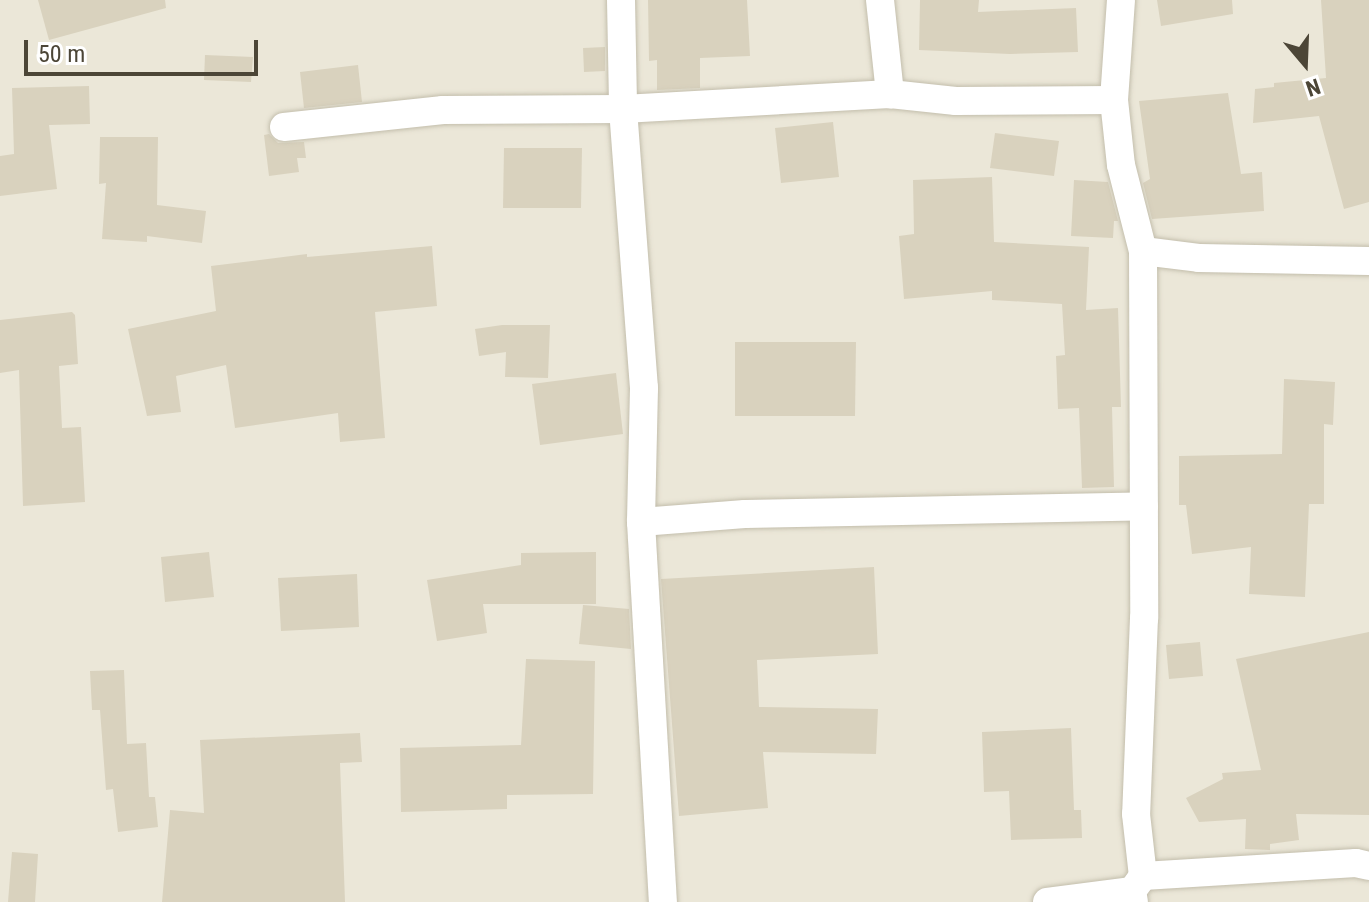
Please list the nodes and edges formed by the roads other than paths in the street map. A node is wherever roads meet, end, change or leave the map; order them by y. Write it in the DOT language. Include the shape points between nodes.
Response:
graph roads {
  1 [pos="621,0"];
  2 [pos="880,0"];
  3 [pos="1121,0"];
  4 [pos="890,94"];
  5 [pos="1114,100"];
  6 [pos="623,109"];
  7 [pos="284,127"];
  8 [pos="1143,251"];
  9 [pos="1369,261"];
  10 [pos="1144,506"];
  11 [pos="641,522"];
  12 [pos="1369,866"];
  13 [pos="1136,890"];
  14 [pos="663,902"];
  15 [pos="1047,902"];
  1 -- 6 [label="street"];
  2 -- 4 [label="street"];
  3 -- 5 [label="street"];
  4 -- 5 [label="street" via="956,101"];
  4 -- 6 [label="street"];
  5 -- 8 [label="street" via="1121,165"];
  6 -- 7 [label="street" via="443,110"];
  6 -- 11 [label="street" via="644,388"];
  8 -- 9 [label="street" via="1199,258"];
  8 -- 10 [label="street"];
  10 -- 11 [label="street" via="745,514"];
  10 -- 13 [label="street"];
  11 -- 14 [label="street"];
  12 -- 13 [label="street" via="1356,863"];
  13 -- 15 [label="street"];
}
